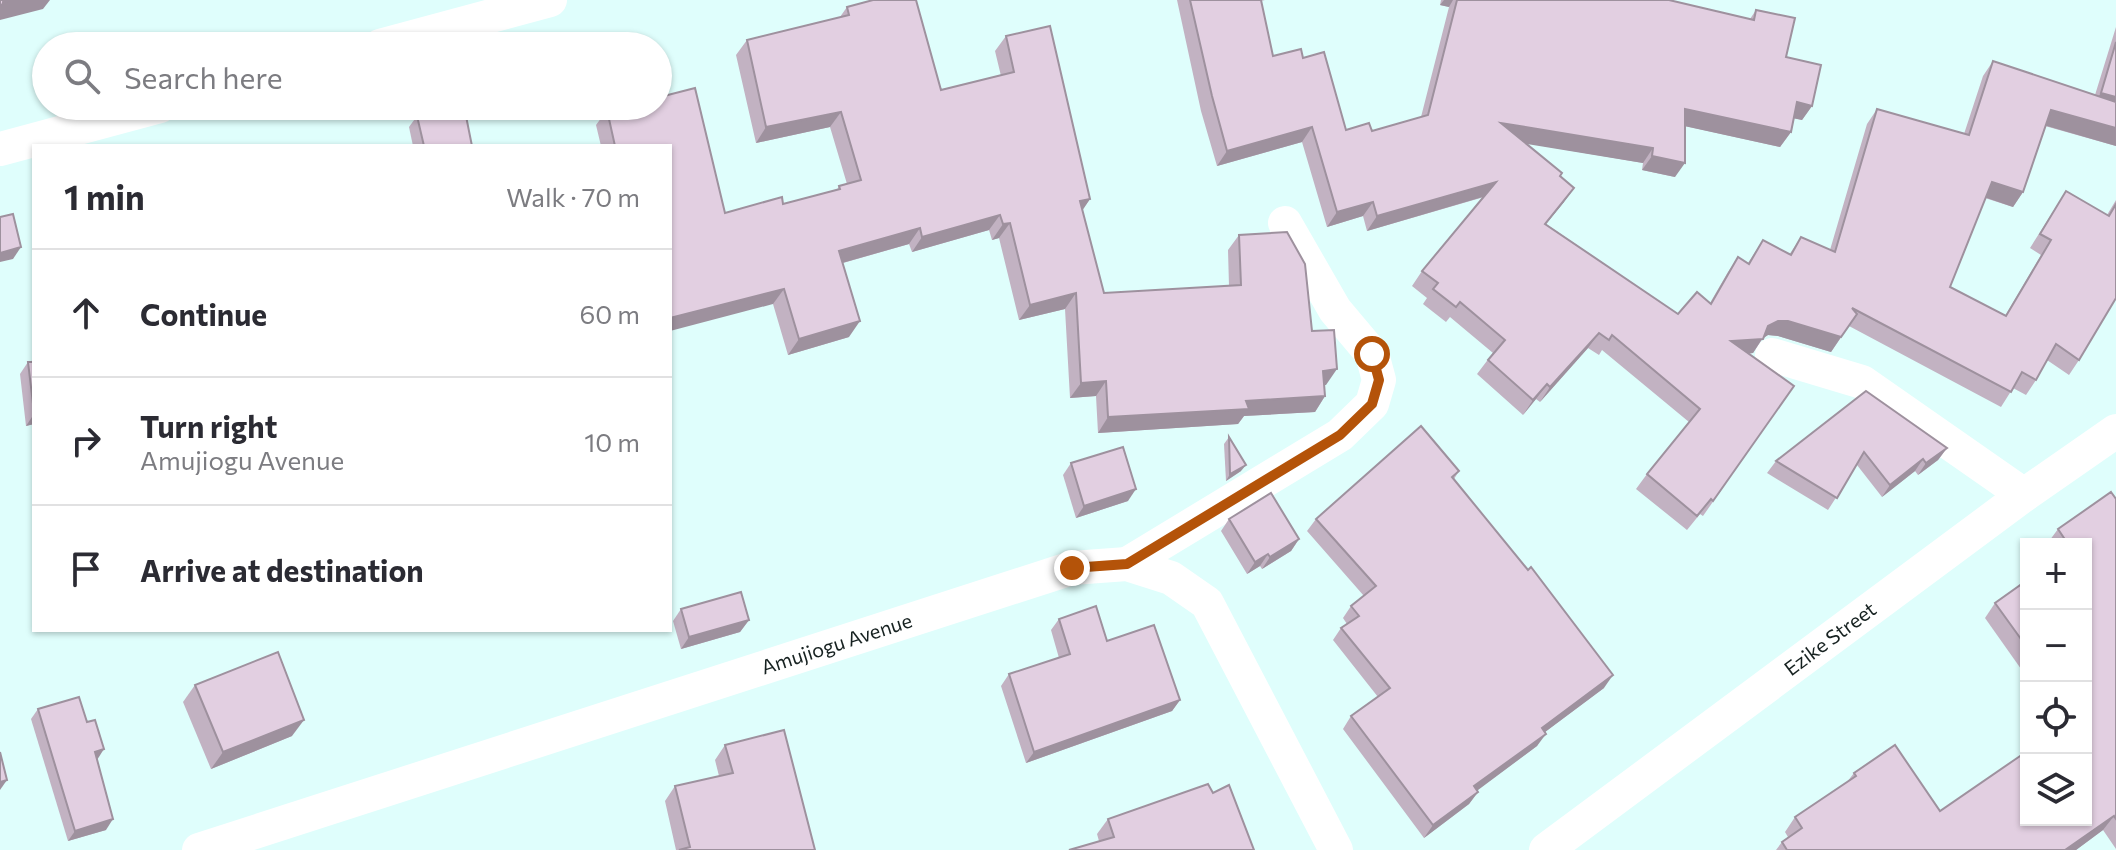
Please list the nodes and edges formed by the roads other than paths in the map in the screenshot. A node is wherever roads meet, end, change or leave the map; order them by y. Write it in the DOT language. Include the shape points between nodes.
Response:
graph roads {
  1 [pos="550,0"];
  2 [pos="432,32"];
  3 [pos="108,120"];
  4 [pos="0,149"];
  5 [pos="1285,223"];
  6 [pos="1772,355"];
  7 [pos="2116,431"];
  8 [pos="2024,495"];
  9 [pos="1127,564"];
  10 [pos="199,850"];
  11 [pos="1336,850"];
  12 [pos="1546,850"];
  1 -- 2 [label="street"];
  3 -- 4 [label="street"];
  5 -- 9 [label="street" via="1335,310 1372,354 1379,380 1372,404 1340,435"];
  6 -- 8 [label="street" via="1862,382"];
  7 -- 8 [label="street, Ezike Street"];
  8 -- 12 [label="street, Ezike Street"];
  9 -- 10 [label="street, Amujiogu Avenue" via="1072,568"];
  9 -- 11 [label="street, Amujiogu Avenue" via="1171,578 1207,603"];
}
